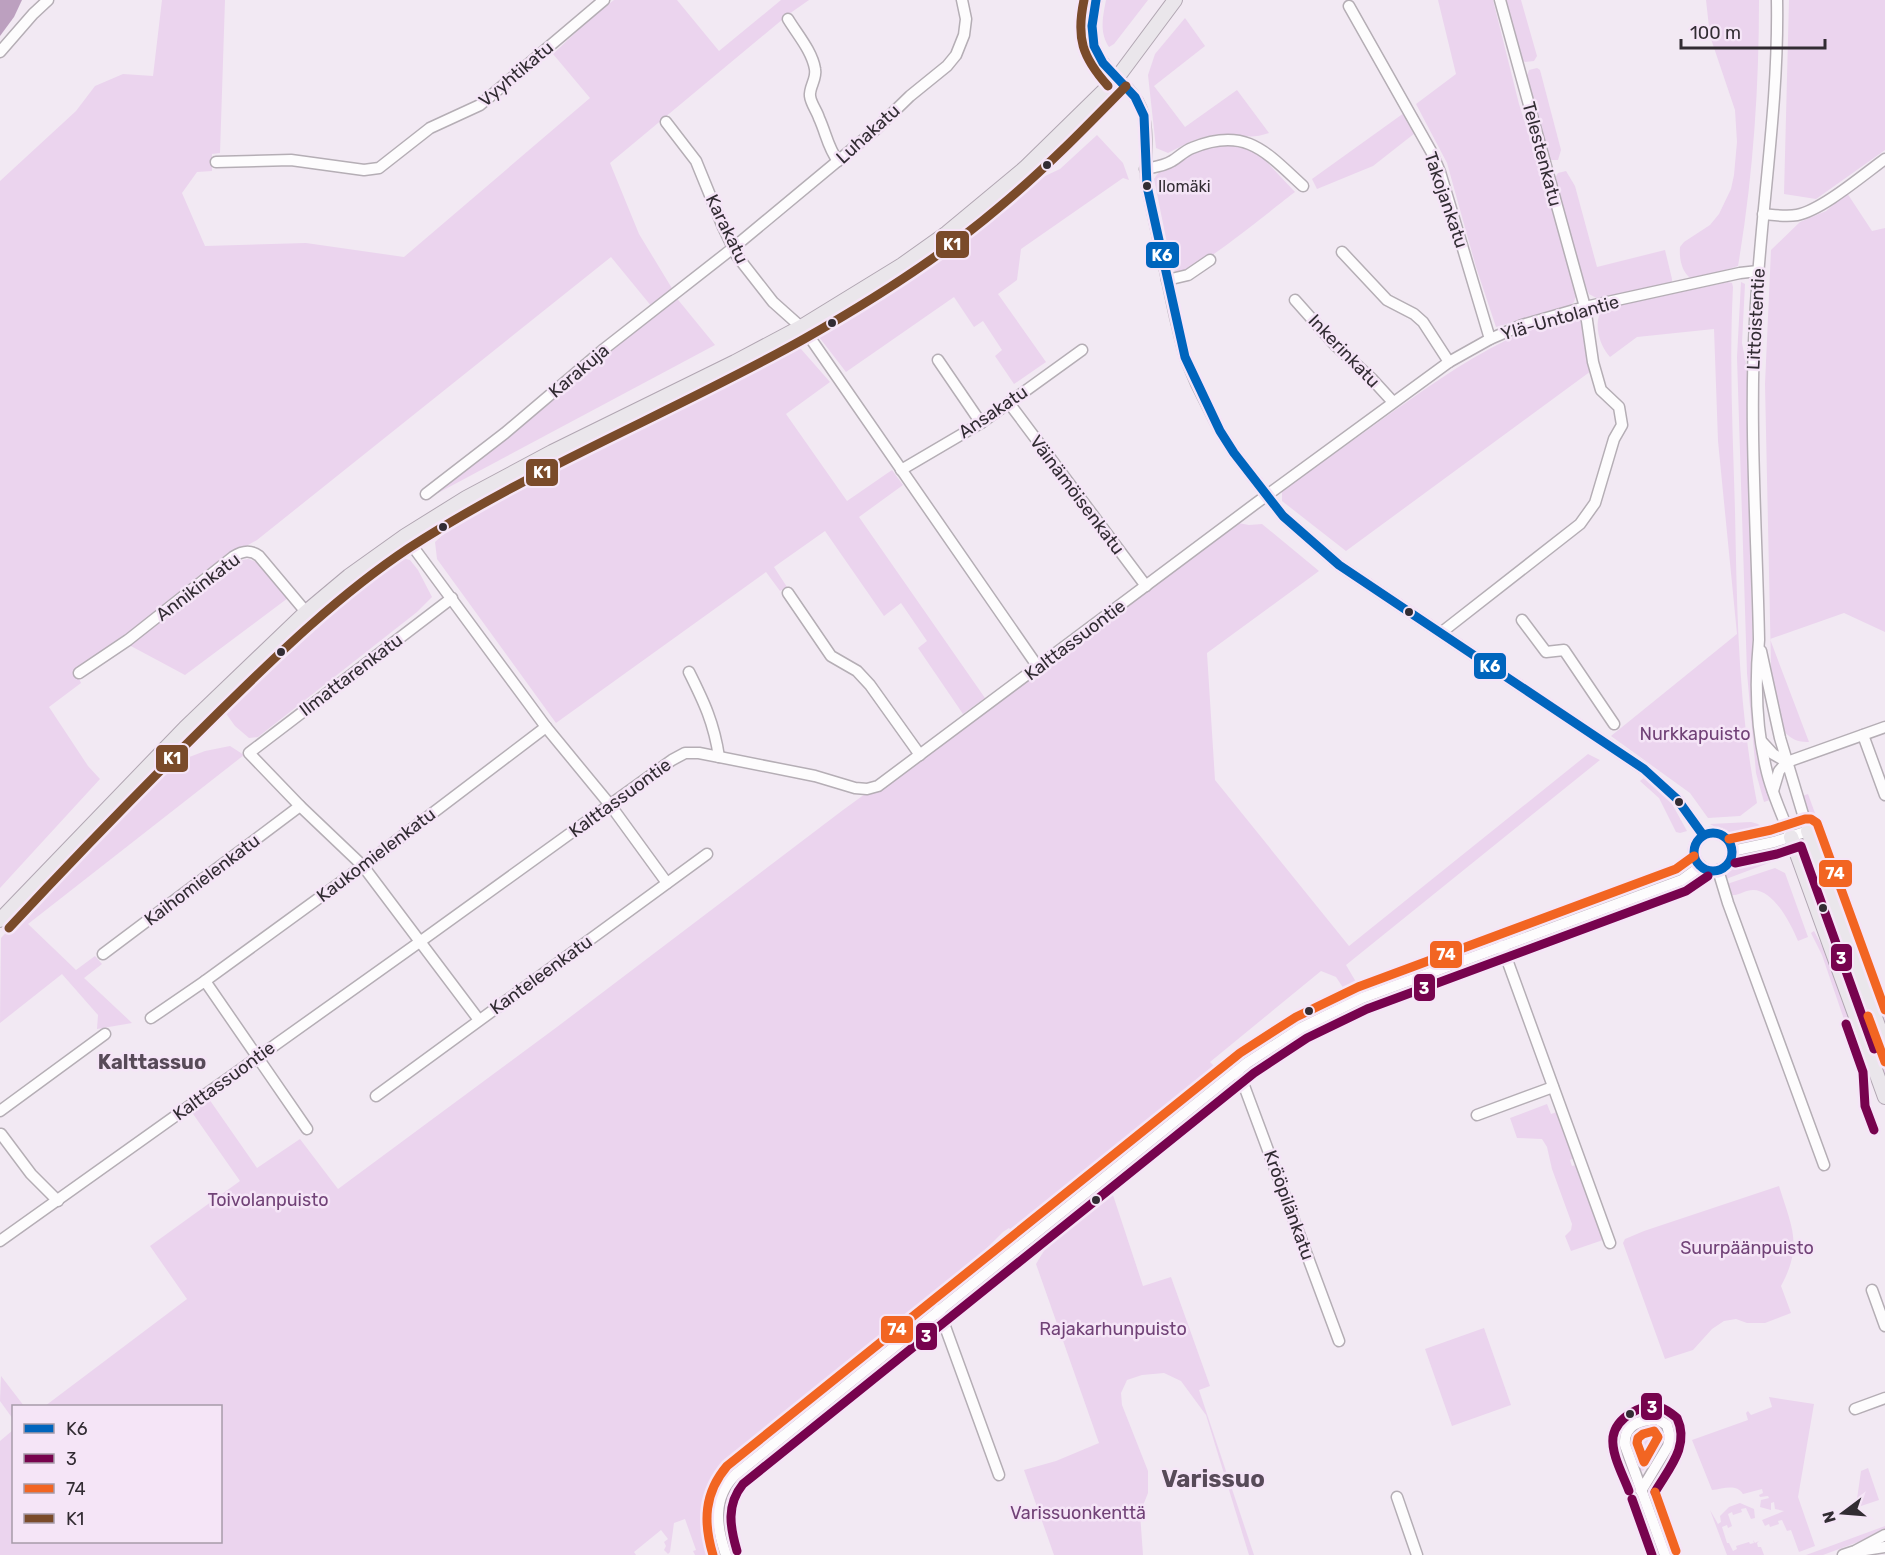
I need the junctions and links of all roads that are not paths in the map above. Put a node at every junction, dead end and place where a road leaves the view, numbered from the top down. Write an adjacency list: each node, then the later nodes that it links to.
1 (48, 0): 10 (street)
2 (604, 0): 15 (street, Vyyhtikatu)
3 (962, 0): 14 (street, Luhakatu)
4 (1096, 0): 11 (street)
5 (1175, 0): 11 (main road)
6 (1500, 0): 25 (street, Telestenkatu)
7 (1777, 0): 18 (street, Littoistentie)
8 (1349, 6): 27 (street, Takojankatu)
9 (788, 20): 14 (street)
10 (0, 52)
11 (1117, 78): 16 (street); 26 (main road)
12 (666, 122): 19 (street, Karakatu)
13 (1885, 159): 18 (street)
14 (838, 161): 19 (street, Luhakatu)
15 (216, 162)
16 (1145, 169): 17 (street); 23 (street)
17 (1303, 186)
18 (1763, 214): 22 (street, Littoistentie)
19 (733, 248): 26 (street, Karakatu); 35 (street, Karakuja)
20 (1342, 252): 30 (street)
21 (1210, 260): 23 (street)
22 (1758, 271): 25 (street, Ylä-Untolantie); 44 (street, Littoistentie)
23 (1167, 280): 36 (street)
24 (1295, 300): 31 (street, Inkerinkatu)
25 (1585, 308): 27 (street, Ylä-Untolantie); 43 (street, Telestenkatu)
26 (801, 327): 34 (street, Karakatu); 37 (main road)
27 (1490, 339): 30 (street, Ylä-Untolantie)
28 (1082, 350): 32 (street, Ansakatu)
29 (938, 360): 33 (street)
30 (1449, 362): 31 (street, Ylä-Untolantie)
31 (1393, 402): 36 (street, Ylä-Untolantie)
32 (1009, 403): 33 (street, Ansakatu); 38 (street, Väinämöisenkatu)
33 (981, 423): 34 (street, Ansakatu)
34 (901, 470): 45 (street, Karakatu)
35 (426, 494)
36 (1267, 496): 38 (street, Kalttassuontie); 43 (street)
37 (405, 536): 40 (street); 41 (main road)
38 (1146, 586): 45 (street, Kalttassuontie)
39 (788, 593): 53 (street)
40 (452, 598): 49 (street); 58 (street, Ilmattarenkatu)
41 (306, 612): 47 (street, Annikinkatu); 69 (main road)
42 (1522, 620): 48 (street)
43 (1442, 632): 61 (street)
44 (1759, 639): 52 (street, Littoistentie); 55 (street, Littoistentie)
45 (1038, 667): 53 (street, Kalttassuontie)
46 (689, 672): 54 (street)
47 (79, 674)
48 (1614, 724)
49 (546, 727): 59 (street); 65 (street, Kaukomielenkatu)
50 (1885, 727): 51 (street)
51 (1863, 735): 55 (street); 57 (street)
52 (1761, 741): 55 (street); 56 (street, Littoistentie)
53 (921, 755): 54 (street, Kalttassuontie)
54 (720, 757): 59 (street, Kalttassuontie)
55 (1787, 762): 56 (street); 60 (street, Littoistentie)
56 (1773, 791): 62 (street, Littoistentie)
57 (1885, 795)
58 (300, 806): 65 (street); 72 (street, Kaihomielenkatu)
59 (611, 806): 68 (street); 70 (street, Kalttassuontie)
60 (1808, 831): 62 (street); 77 (main road, Littoistentie)
61 (1703, 836): 63 (street); 66 (street)
62 (1791, 837): 63 (street); 82 (main road, Littoistentie)
63 (1732, 851): 67 (street)
64 (706, 854): 68 (street, Kanteleenkatu)
65 (363, 866): 70 (street); 73 (street, Kaukomielenkatu)
66 (1701, 866): 67 (street); 71 (street)
67 (1718, 870): 87 (street)
68 (667, 883): 75 (street, Kanteleenkatu)
69 (0, 920)
70 (421, 942): 75 (street); 78 (street, Kalttassuontie)
71 (1502, 946): 79 (street); 80 (street)
72 (103, 954)
73 (205, 981): 74 (street, Kaukomielenkatu); 78 (street)
74 (151, 1018)
75 (479, 1020): 81 (street, Kanteleenkatu)
76 (105, 1034): 83 (street)
77 (1885, 1045)
78 (256, 1057): 85 (street); 88 (street, Kalttassuontie)
79 (1237, 1071): 92 (street); 94 (street, Krööpilänkatu)
80 (1553, 1087): 84 (street); 90 (street)
81 (375, 1096)
82 (1885, 1097)
83 (0, 1111)
84 (1477, 1115)
85 (307, 1129)
86 (1, 1134): 88 (street)
87 (1824, 1165)
88 (58, 1201): 89 (street, Kalttassuontie)
89 (0, 1241)
90 (1610, 1243)
91 (1872, 1290): 93 (street)
92 (939, 1310): 97 (street); 103 (street)
93 (1885, 1326)
94 (1339, 1341)
95 (1885, 1398): 96 (street)
96 (1855, 1409)
97 (999, 1475)
98 (1641, 1491): 98 (street); 105 (street)
99 (1397, 1497): 104 (street)
100 (1885, 1535): 102 (street)
101 (1885, 1547): 102 (street)
102 (1855, 1551): 106 (street)
103 (726, 1555)
104 (1417, 1555)
105 (1665, 1555)
106 (1844, 1555)

